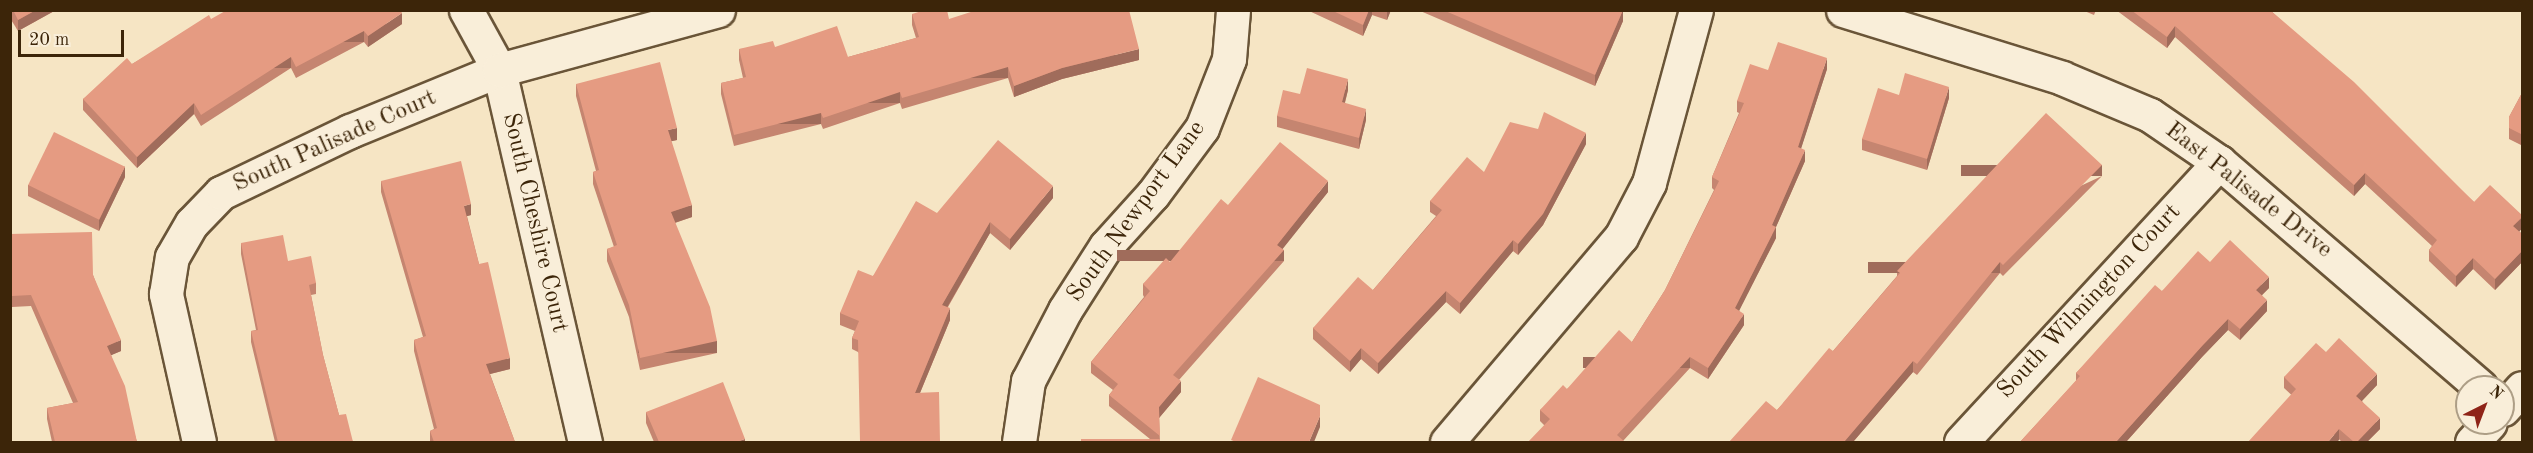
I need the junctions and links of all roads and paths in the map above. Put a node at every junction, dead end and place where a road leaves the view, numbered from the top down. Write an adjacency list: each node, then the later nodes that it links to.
1 (466, 10): 6 (street, South Cheshire Court)
2 (718, 10): 6 (street)
3 (1233, 10): 11 (street, South Newport Lane)
4 (1696, 10): 12 (street)
5 (1843, 10): 7 (street, East Palisade Drive)
6 (499, 70): 9 (street, South Palisade Court); 10 (street, South Cheshire Court)
7 (2219, 162): 8 (street, East Palisade Drive); 13 (street, South Wilmington Court)
8 (2468, 375)
9 (199, 442)
10 (585, 442)
11 (1019, 442)
12 (1447, 442)
13 (1961, 442)

